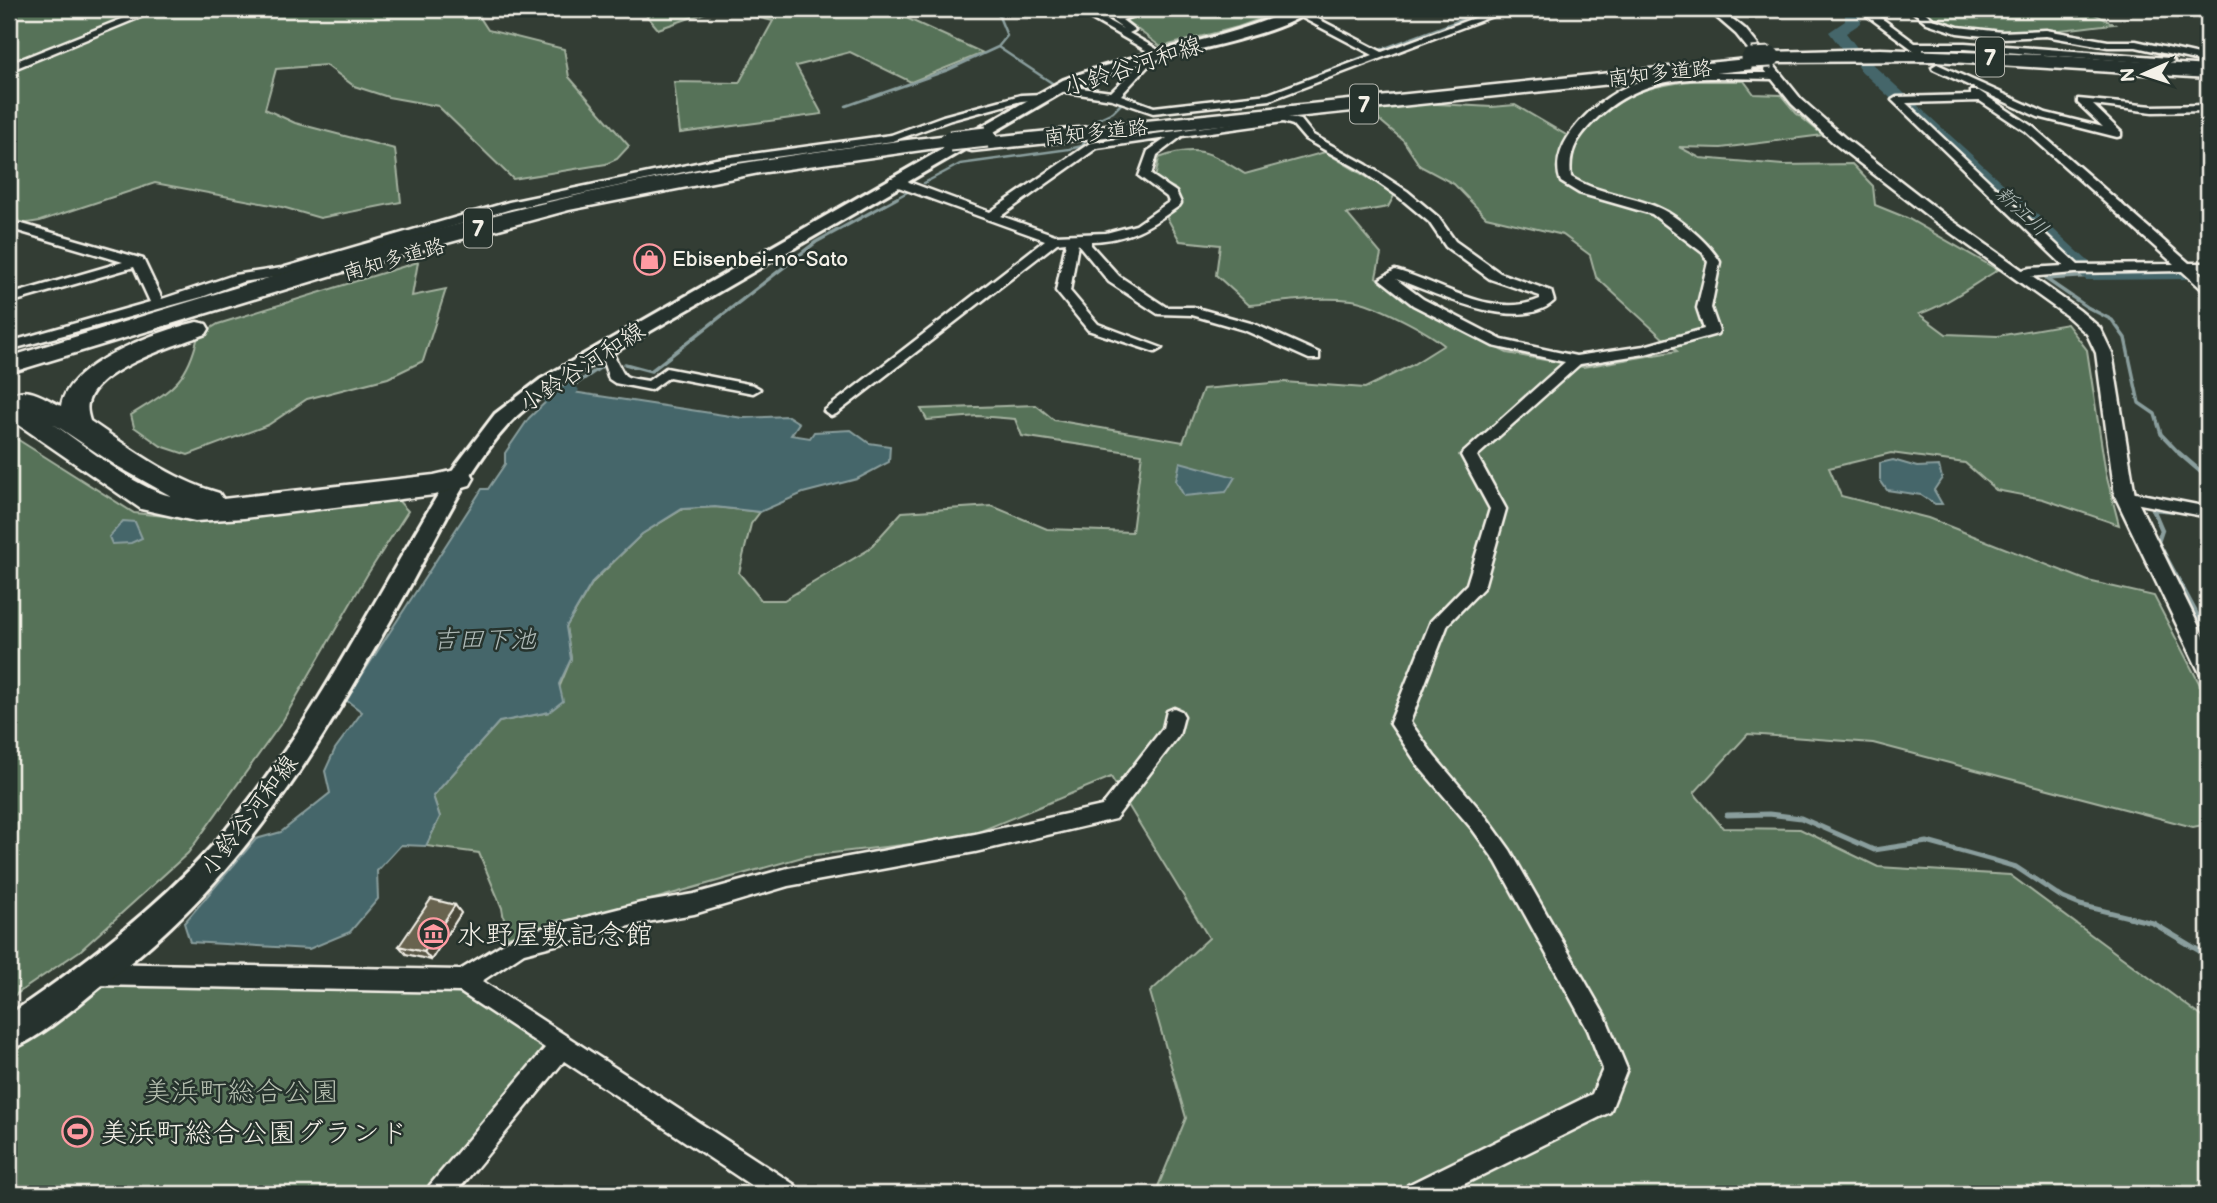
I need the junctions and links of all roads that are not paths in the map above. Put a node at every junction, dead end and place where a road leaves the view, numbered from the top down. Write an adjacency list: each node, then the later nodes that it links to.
1 (155, 9): 14 (street)
2 (1079, 9): 9 (street)
3 (1148, 9): 9 (street)
4 (1506, 9): 10 (street)
5 (1714, 9): 12 (street)
6 (1863, 9): 11 (street)
7 (1915, 9): 11 (street)
8 (1301, 10): 9 (main road, 小鈴谷河和線); 10 (street)
9 (1153, 55): 17 (main road, 小鈴谷河和線); 18 (street)
10 (1380, 55): 18 (street)
11 (2208, 62)
12 (1766, 64): 15 (highway, 南知多道路 / 7); 23 (highway, 南知多道路 / 7); 34 (street); 41 (street)
13 (1937, 67): 16 (street)
14 (9, 68)
15 (2208, 75)
16 (1963, 80): 20 (street); 21 (street)
17 (1059, 88): 18 (street); 19 (main road, 小鈴谷河和線)
18 (1114, 96)
19 (1043, 97): 24 (main road, 小鈴谷河和線); 37 (street)
20 (1980, 98): 32 (street); 33 (street)
21 (2208, 108)
22 (1182, 132): 25 (street); 28 (street); 41 (street)
23 (961, 143): 29 (highway, 南知多道路 / 7); 37 (highway, 南知多道路 / 7)
24 (894, 181): 25 (street); 39 (main road, 小鈴谷河和線)
25 (992, 216): 27 (street)
26 (9, 228): 30 (street)
27 (1054, 239): 28 (street); 45 (street)
28 (1079, 239): 38 (street); 40 (street)
29 (453, 241): 42 (highway, 南知多道路 / 7); 47 (highway)
30 (138, 262): 36 (street); 37 (street)
31 (2208, 267): 33 (street)
32 (2076, 269): 33 (street); 34 (street)
33 (2189, 270): 35 (street)
34 (2020, 275): 50 (street)
35 (2208, 287)
36 (9, 299)
37 (157, 312): 42 (highway, 南知多道路)
38 (1155, 348)
39 (598, 353): 43 (street); 49 (main road, 小鈴谷河和線)
40 (1314, 356)
41 (1576, 360): 60 (street)
42 (12, 367): 47 (highway)
43 (753, 389)
44 (9, 406): 48 (highway)
45 (831, 411)
46 (9, 422): 48 (highway)
47 (77, 425): 49 (highway)
48 (48, 435): 49 (highway)
49 (460, 478): 54 (main road, 小鈴谷河和線)
50 (2125, 496): 51 (street); 52 (street)
51 (2208, 512)
52 (2208, 667)
53 (1174, 716): 55 (street)
54 (94, 974): 55 (street); 56 (main road, 小鈴谷河和線)
55 (463, 981): 57 (street)
56 (9, 1034)
57 (560, 1048): 58 (street); 59 (street)
58 (439, 1194)
59 (786, 1194)
60 (1417, 1194)

